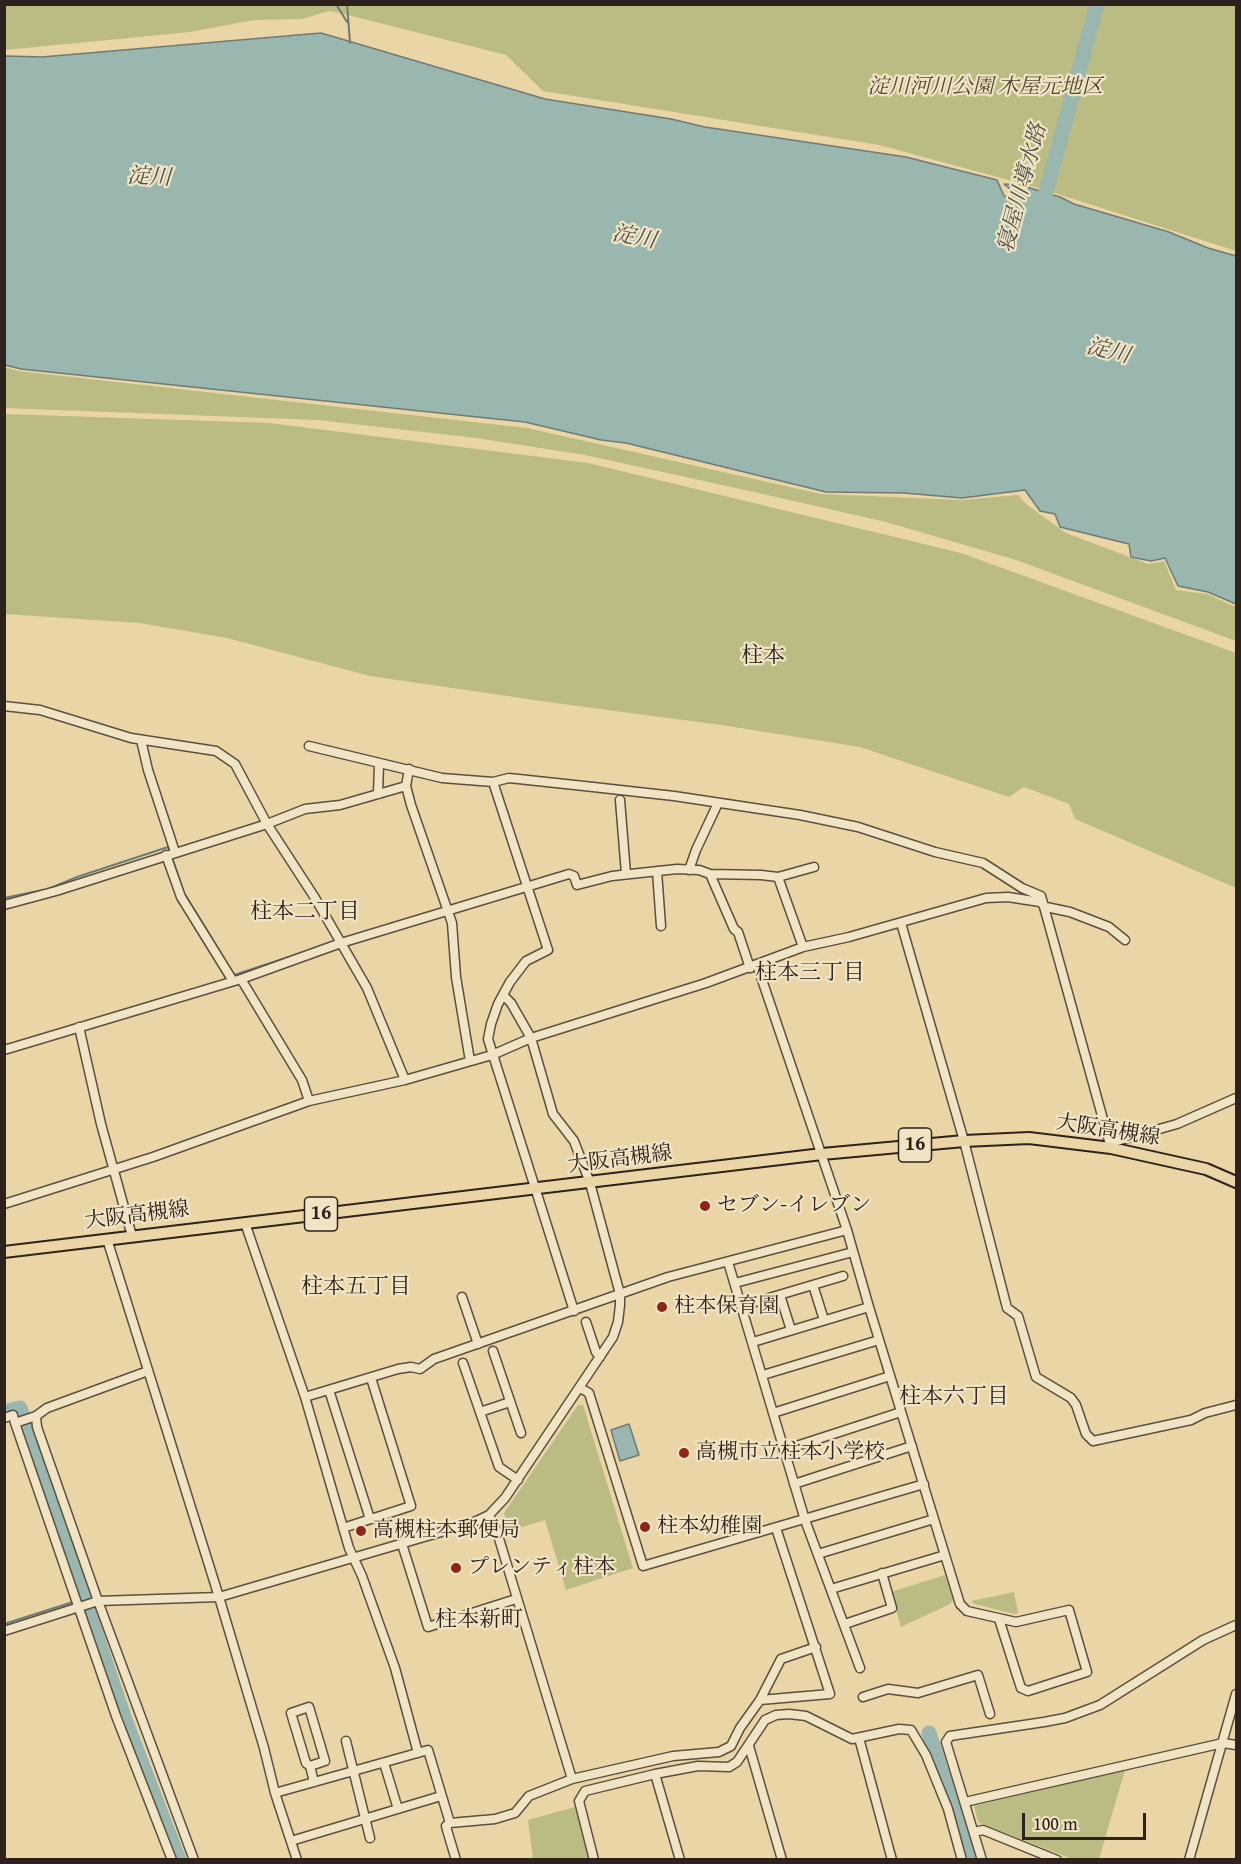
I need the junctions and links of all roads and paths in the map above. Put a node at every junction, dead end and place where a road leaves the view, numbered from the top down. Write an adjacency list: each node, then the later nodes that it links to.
1 (4, 706): 2 (street)
2 (141, 740): 11 (street); 12 (street)
3 (309, 746): 4 (street)
4 (379, 764): 5 (street); 8 (street)
5 (409, 769): 6 (street); 7 (street)
6 (493, 782): 10 (street); 19 (street)
7 (406, 786): 8 (street); 22 (street)
8 (378, 794): 11 (street)
9 (620, 800): 16 (street)
10 (718, 803): 14 (street); 21 (street)
11 (267, 824): 12 (street); 26 (street)
12 (170, 853): 20 (street); 29 (street)
13 (814, 867): 18 (street)
14 (689, 870): 15 (street); 17 (street)
15 (657, 871): 16 (street); 24 (street)
16 (626, 874): 19 (street)
17 (710, 874): 18 (street); 28 (street)
18 (778, 878): 27 (street)
19 (529, 886): 22 (street); 30 (street)
20 (4, 904)
21 (1046, 907): 23 (street); 25 (street); 40 (street)
22 (449, 910): 26 (street); 35 (street)
23 (901, 923): 27 (street); 39 (street)
24 (661, 926)
25 (1125, 940)
26 (341, 943): 29 (street); 36 (street)
27 (802, 947): 28 (street)
28 (754, 967): 32 (street); 41 (street)
29 (237, 980): 31 (street); 38 (street)
30 (504, 996): 32 (street); 34 (street)
31 (78, 1027): 33 (street); 42 (street)
32 (531, 1038): 34 (street); 44 (street)
33 (4, 1050)
34 (492, 1055): 35 (street); 45 (street)
35 (470, 1061): 36 (street)
36 (405, 1080): 38 (street)
37 (1236, 1098): 40 (street)
38 (309, 1101): 42 (street)
39 (964, 1141): 40 (main road, 大阪高槻線 / 16); 41 (main road, 大阪高槻線 / 16); 80 (street)
40 (1110, 1145): 43 (main road, 大阪高槻線 / 16)
41 (822, 1154): 44 (main road, 大阪高槻線 / 16); 48 (street)
42 (113, 1169): 46 (street); 49 (street)
43 (1236, 1182)
44 (590, 1183): 45 (main road, 大阪高槻線 / 16); 57 (street)
45 (535, 1190): 47 (main road, 大阪高槻線 / 16); 62 (street)
46 (4, 1204)
47 (245, 1223): 49 (main road, 大阪高槻線 / 16); 78 (street)
48 (847, 1230): 52 (street); 53 (street)
49 (132, 1236): 50 (main road, 大阪高槻線 / 16)
50 (107, 1239): 51 (main road, 大阪高槻線 / 16); 72 (street)
51 (4, 1252)
52 (853, 1252): 55 (street); 61 (street)
53 (728, 1262): 55 (street); 57 (street)
54 (843, 1276): 56 (street)
55 (735, 1283): 60 (street)
56 (813, 1285): 58 (street); 63 (street)
57 (620, 1294): 62 (street); 70 (street)
58 (780, 1295): 60 (street); 65 (street)
59 (462, 1296): 68 (street)
60 (742, 1306): 67 (street)
61 (869, 1307): 63 (street); 66 (street)
62 (574, 1311): 68 (street)
63 (824, 1320): 65 (street)
64 (586, 1322): 70 (street)
65 (791, 1330): 67 (street)
66 (879, 1340): 73 (street); 74 (street)
67 (753, 1342): 73 (street)
68 (478, 1344): 75 (street)
69 (493, 1351): 79 (street)
70 (600, 1357): 76 (street)
71 (463, 1363): 81 (street)
72 (148, 1371): 84 (street); 105 (street)
73 (763, 1375): 83 (street)
74 (890, 1376): 82 (street); 83 (street)
75 (371, 1378): 77 (street); 94 (street)
76 (580, 1388): 90 (street); 98 (street)
77 (329, 1390): 78 (street); 94 (street)
78 (305, 1397): 97 (street)
79 (510, 1402): 81 (street); 87 (street)
80 (1236, 1405)
81 (480, 1412): 90 (street)
82 (901, 1412): 88 (street); 89 (street)
83 (773, 1413): 89 (street)
84 (36, 1416): 86 (street); 107 (street)
85 (4, 1418): 86 (street)
86 (15, 1423): 108 (street)
87 (521, 1433)
88 (912, 1446): 91 (street); 92 (street)
89 (784, 1450): 91 (street)
90 (518, 1480): 93 (street)
91 (794, 1484): 95 (street)
92 (924, 1484): 95 (street); 96 (street)
93 (489, 1515): 99 (street); 106 (street)
94 (369, 1519): 97 (street)
95 (805, 1520): 98 (street); 100 (street)
96 (934, 1520): 100 (street); 101 (street)
97 (343, 1528): 102 (street)
98 (776, 1528): 113 (street)
99 (402, 1544): 102 (street); 106 (street)
100 (818, 1554): 104 (street)
101 (945, 1556): 103 (street); 109 (street)
102 (354, 1558): 105 (street); 124 (street)
103 (882, 1573): 104 (street); 110 (street)
104 (831, 1589): 110 (street)
105 (219, 1597): 107 (street); 131 (street)
106 (516, 1599): 129 (street)
107 (98, 1601): 108 (street); 141 (street)
108 (78, 1606): 112 (street); 140 (street)
109 (999, 1619): 109 (street)
110 (845, 1624): 114 (street)
111 (1236, 1625): 133 (street)
112 (4, 1631)
113 (816, 1647): 117 (street); 117 (street)
114 (860, 1668)
115 (1236, 1694): 121 (street)
116 (863, 1696): 118 (street)
117 (760, 1700): 129 (street)
118 (990, 1714)
119 (858, 1738): 123 (street); 147 (street); 148 (street)
120 (346, 1741): 127 (street)
121 (1223, 1743): 122 (street); 133 (street); 151 (street)
122 (1236, 1745)
123 (749, 1746): 128 (street); 146 (street)
124 (418, 1753): 125 (street); 132 (street)
125 (384, 1762): 127 (street); 134 (street)
126 (310, 1766): 126 (street); 130 (street)
127 (352, 1772): 130 (street); 135 (street)
128 (655, 1774): 144 (street); 145 (street)
129 (572, 1779): 136 (street)
130 (314, 1782): 131 (street)
131 (275, 1793): 139 (street)
132 (441, 1796): 134 (street); 136 (street)
133 (965, 1802): 137 (street)
134 (398, 1809): 135 (street)
135 (364, 1818): 138 (street); 139 (street)
136 (450, 1823): 143 (street)
137 (974, 1832): 149 (street); 150 (street)
138 (370, 1838)
139 (291, 1841): 142 (street)
140 (172, 1860)
141 (194, 1860)
142 (297, 1860)
143 (456, 1860)
144 (594, 1860)
145 (680, 1860)
146 (782, 1860)
147 (892, 1860)
148 (962, 1860)
149 (982, 1860)
150 (1057, 1860)
151 (1189, 1860)

